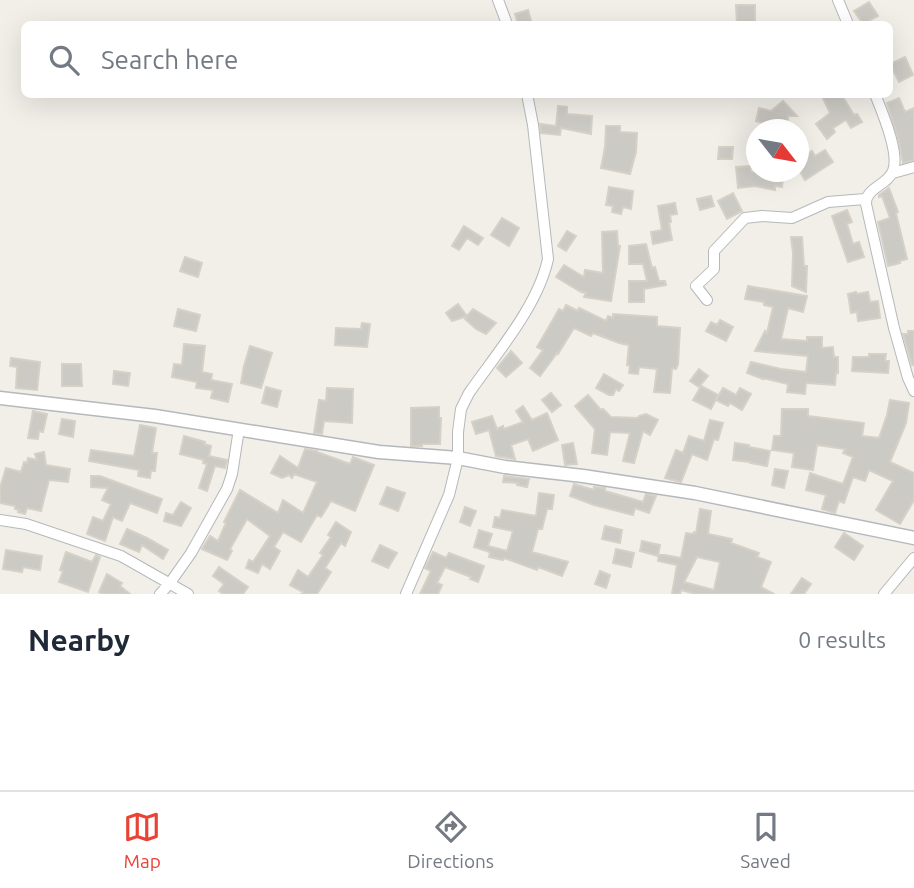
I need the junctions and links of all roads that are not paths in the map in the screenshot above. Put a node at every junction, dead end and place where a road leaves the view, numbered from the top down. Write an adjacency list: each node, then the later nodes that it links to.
1 (498, 0): 3 (street)
2 (838, 0): 4 (street)
3 (507, 21)
4 (847, 21)
5 (528, 98): 14 (street)
6 (876, 98): 8 (street)
7 (914, 167): 8 (street)
8 (893, 173): 9 (street)
9 (865, 199): 10 (street); 11 (street)
10 (707, 300)
11 (914, 391)
12 (0, 398): 13 (street)
13 (239, 429): 14 (street); 18 (street)
14 (458, 458): 16 (street); 21 (street)
15 (0, 520): 18 (street)
16 (914, 537)
17 (914, 558): 22 (street)
18 (170, 583): 19 (street); 20 (street)
19 (160, 594)
20 (188, 594)
21 (406, 594)
22 (884, 594)

